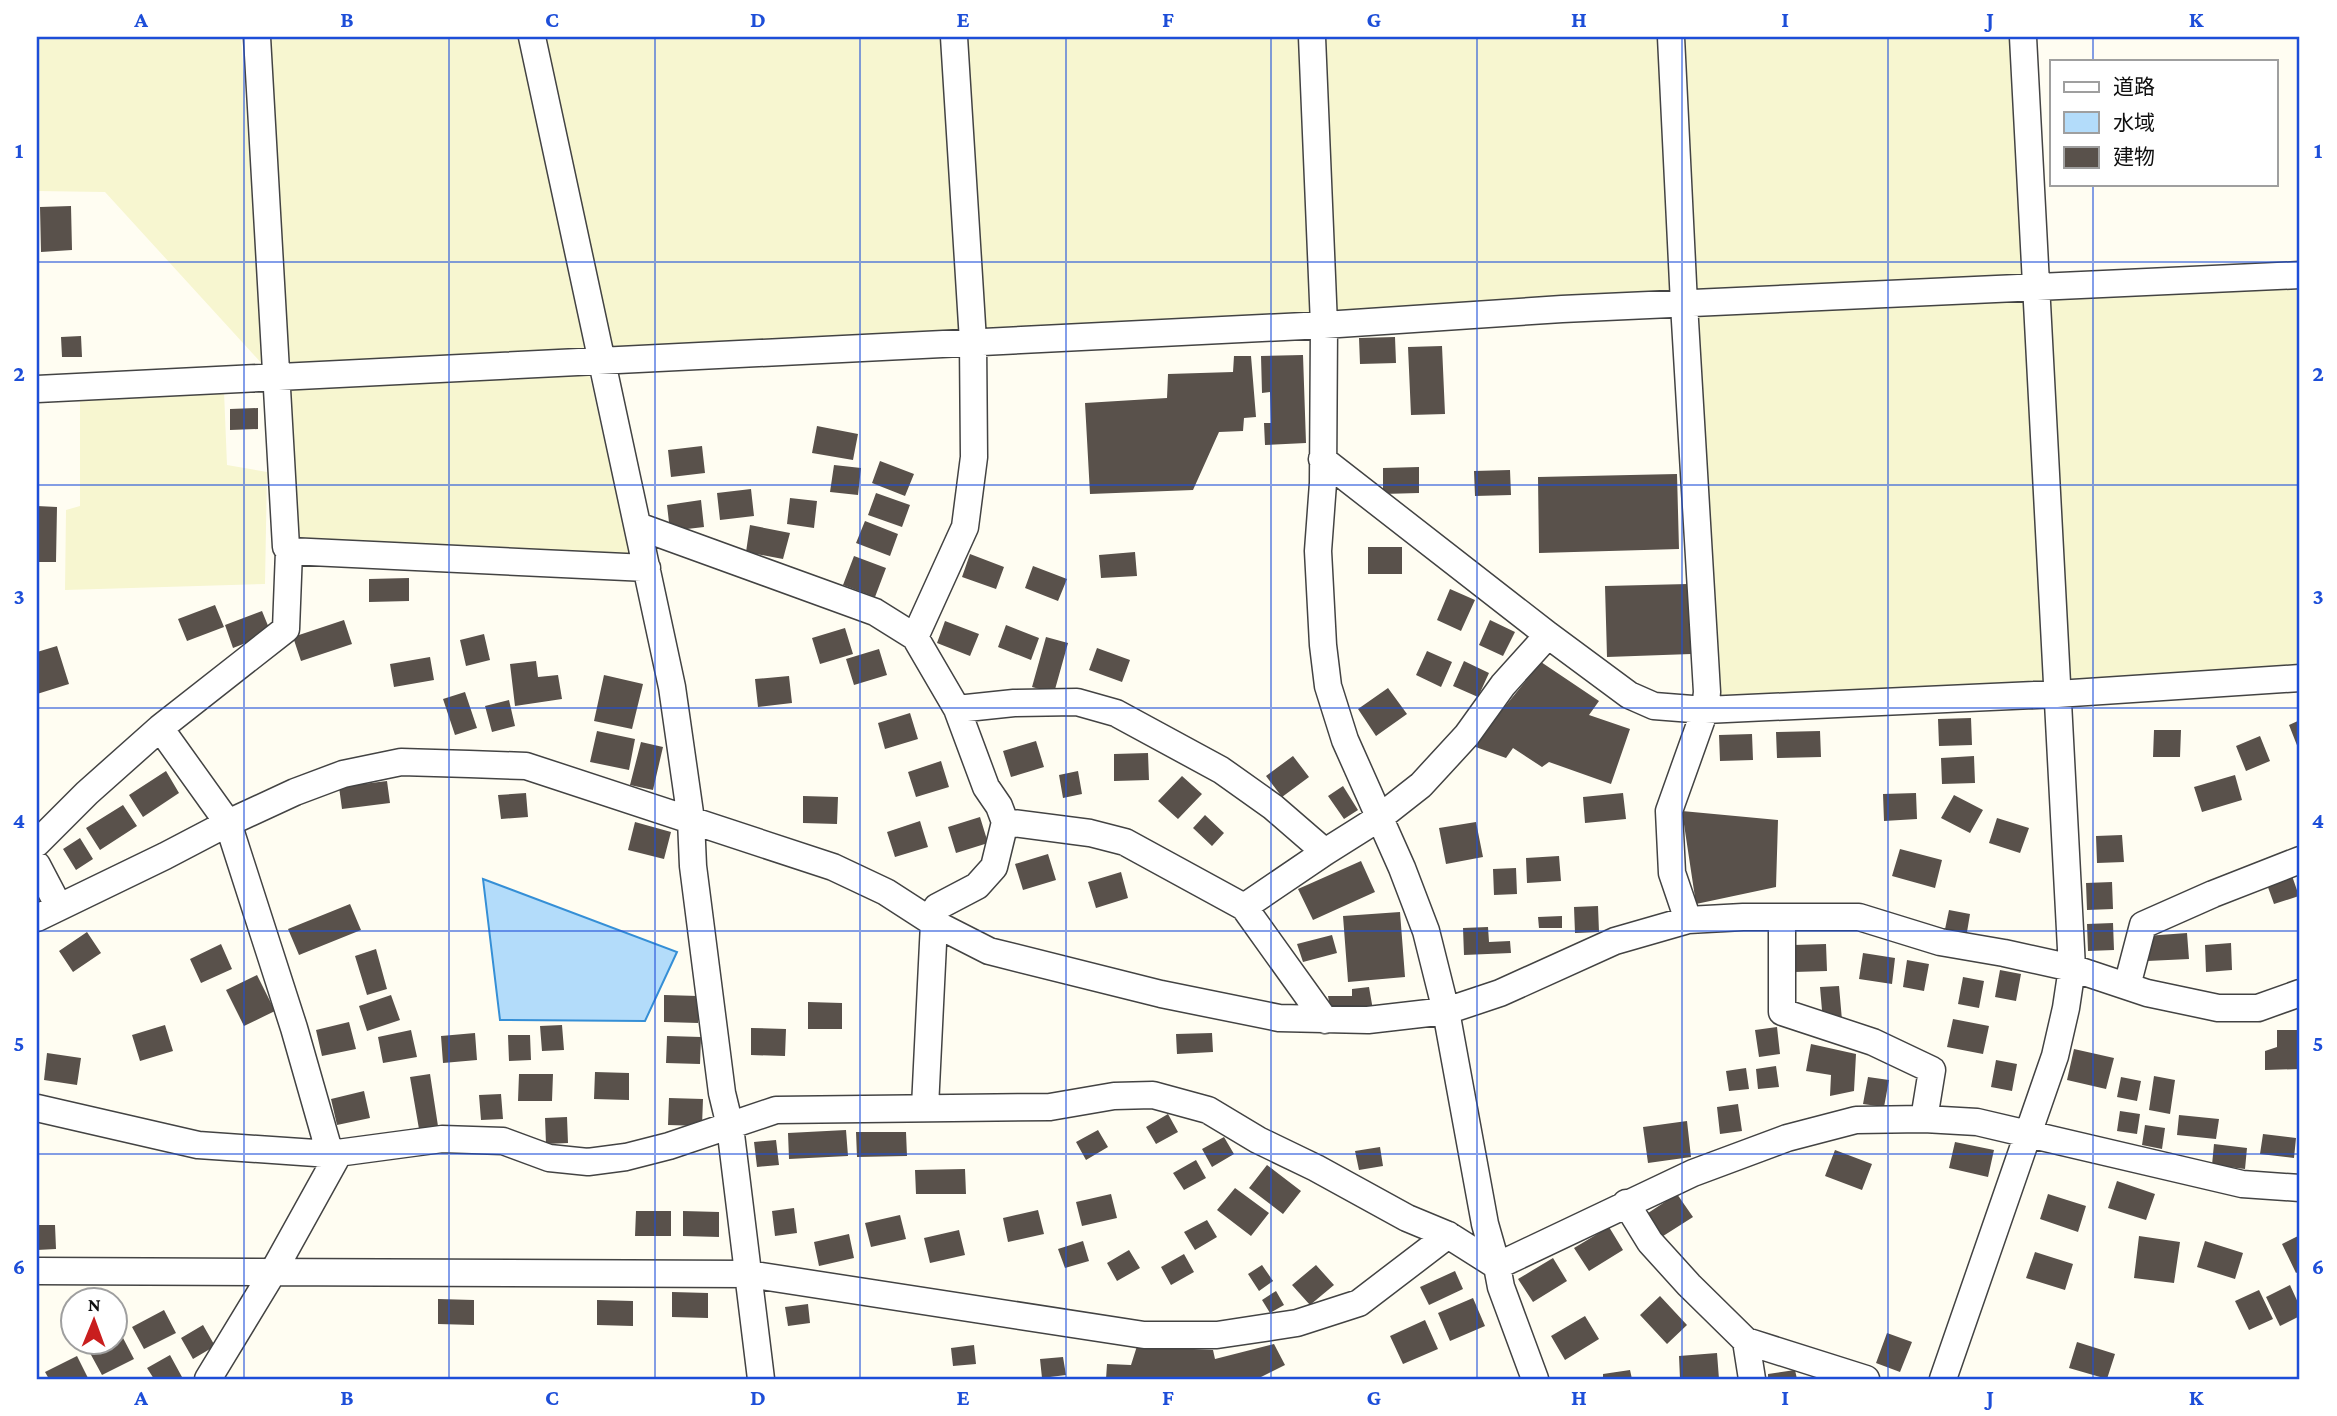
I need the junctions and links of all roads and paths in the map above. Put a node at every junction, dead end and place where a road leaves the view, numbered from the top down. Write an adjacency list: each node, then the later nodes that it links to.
1 (257, 37): 13 (street)
2 (532, 37): 12 (street)
3 (954, 37): 11 (street)
4 (1312, 37): 10 (street)
5 (1671, 37): 9 (street)
6 (2023, 37): 8 (street)
7 (2300, 275): 8 (street)
8 (2038, 288): 9 (street); 22 (street)
9 (1684, 304): 10 (street); 24 (street)
10 (1324, 325): 11 (street); 15 (street)
11 (973, 341): 12 (street); 20 (street)
12 (601, 360): 13 (street); 16 (street)
13 (275, 376): 14 (street); 17 (street)
14 (37, 389)
15 (1322, 459): 19 (street); 26 (street)
16 (638, 526): 18 (street); 20 (street)
17 (289, 551): 18 (street); 25 (street)
18 (647, 568): 27 (street)
19 (1548, 635): 24 (street); 26 (street)
20 (915, 637): 23 (street)
21 (2300, 678): 22 (street)
22 (2057, 694): 24 (street); 39 (street)
23 (957, 709): 28 (street); 31 (street)
24 (1705, 710): 37 (street)
25 (160, 729): 29 (street); 30 (street)
26 (1379, 818): 31 (street); 42 (street)
27 (691, 820): 29 (street); 38 (street); 47 (street)
28 (1005, 822): 34 (street); 38 (street)
29 (228, 823): 35 (street); 49 (street)
30 (37, 843)
31 (1325, 852): 34 (street)
32 (2300, 860): 40 (street)
33 (37, 865): 35 (street)
34 (1244, 907): 43 (street)
35 (48, 912)
36 (1782, 918): 37 (street); 39 (street); 46 (street)
37 (1688, 920): 42 (street)
38 (934, 923): 43 (street); 44 (street)
39 (2072, 968): 40 (street); 48 (street)
40 (2127, 986): 41 (street)
41 (2300, 993)
42 (1446, 1011): 43 (street); 53 (street)
43 (1325, 1020)
44 (925, 1107): 47 (street); 52 (street)
45 (37, 1108): 49 (street)
46 (1924, 1119): 48 (street); 51 (street)
47 (730, 1126): 49 (street); 56 (street)
48 (2028, 1133): 50 (street); 63 (street)
49 (334, 1153): 55 (street)
50 (2300, 1188)
51 (1626, 1203): 53 (street); 57 (street)
52 (1448, 1236): 53 (street); 56 (street)
53 (1497, 1266): 60 (street)
54 (37, 1271): 55 (street)
55 (274, 1272): 56 (street); 58 (street)
56 (748, 1274): 59 (street)
57 (1746, 1341): 61 (street); 62 (street)
58 (208, 1379)
59 (761, 1379)
60 (1535, 1379)
61 (1752, 1379)
62 (1866, 1379)
63 (1943, 1379)

